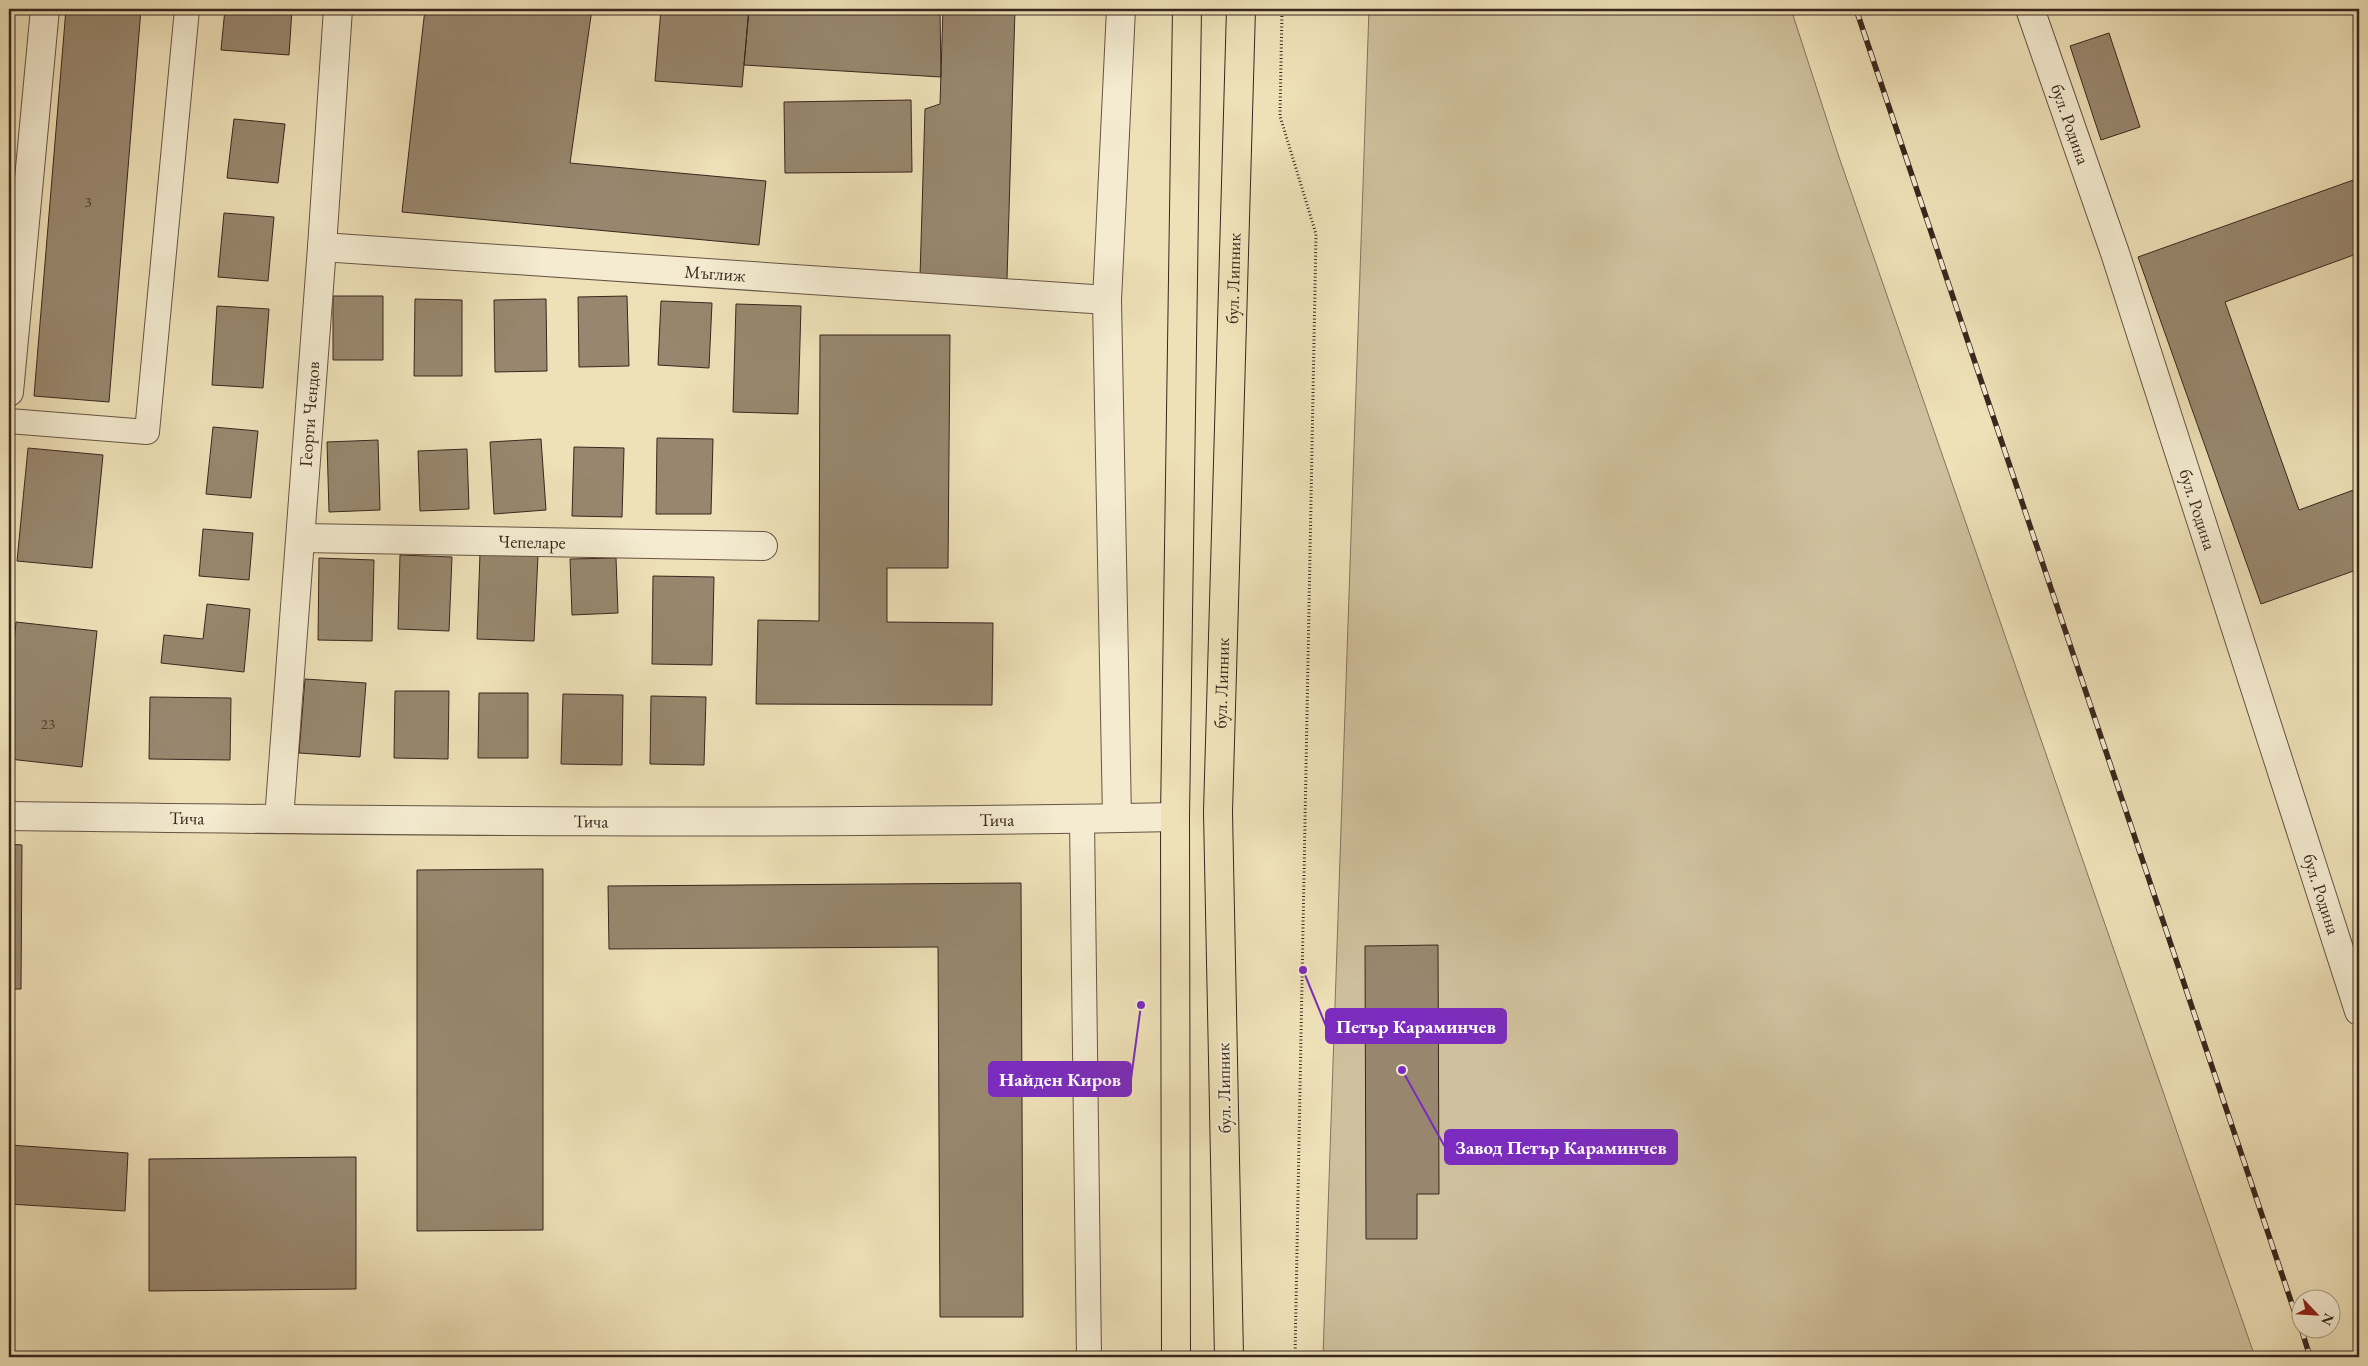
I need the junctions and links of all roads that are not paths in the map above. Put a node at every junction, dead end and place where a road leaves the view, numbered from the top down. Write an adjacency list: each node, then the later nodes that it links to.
1 (44, 9): 10 (street)
2 (187, 9): 11 (lane)
3 (338, 9): 8 (street, Георги Чендов)
4 (1121, 9): 9 (street)
5 (1187, 9): 15 (main road)
6 (1241, 9): 22 (main road, бул. Липник)
7 (2030, 9): 19 (street, бул. Родина)
8 (322, 247): 9 (street, Мъглиж); 12 (street, Георги Чендов)
9 (1107, 300): 16 (street)
10 (9, 392)
11 (9, 421)
12 (301, 538): 13 (street, Чепеларе); 17 (street, Георги Чендов)
13 (763, 546)
14 (9, 816): 17 (street, Тича)
15 (1175, 817): 16 (street, Тича); 21 (main road)
16 (1117, 818): 18 (street, Тича)
17 (279, 819): 18 (street, Тича)
18 (1082, 820): 20 (lane)
19 (2359, 1011)
20 (1089, 1357)
21 (1176, 1357)
22 (1229, 1357)

